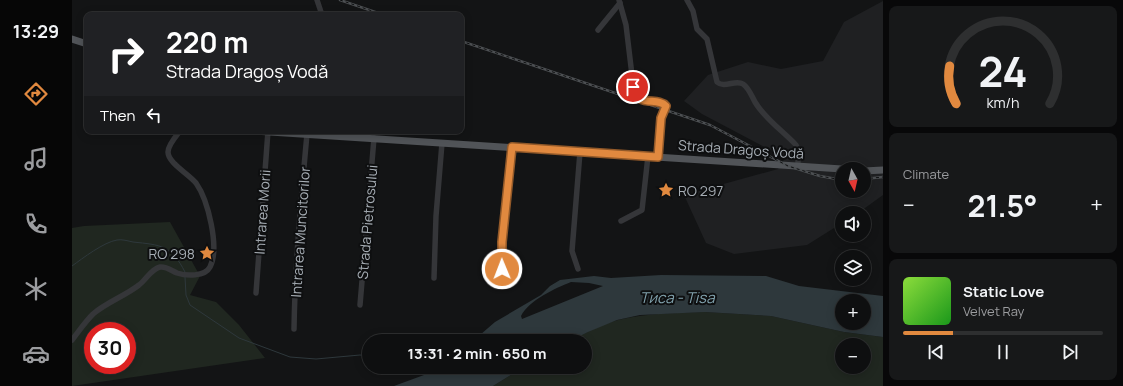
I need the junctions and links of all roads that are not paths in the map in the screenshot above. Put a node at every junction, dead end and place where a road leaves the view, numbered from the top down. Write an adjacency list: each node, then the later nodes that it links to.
1 (316, 0): 4 (street)
2 (687, 0): 18 (street)
3 (619, 2): 5 (street); 17 (street)
4 (321, 12)
5 (598, 30)
6 (72, 39): 7 (main road)
7 (84, 43)
8 (178, 134): 29 (street)
9 (268, 134): 26 (street, Intrarea Morii)
10 (307, 134): 28 (street, Intrarea Muncitorilor)
11 (335, 134): 12 (main road, Strada Dragoș Vodă)
12 (374, 138): 13 (main road, Strada Dragoș Vodă); 27 (street, Strada Pietrosului)
13 (442, 142): 14 (main road, Strada Dragoș Vodă); 24 (street)
14 (512, 147): 15 (main road, Strada Dragoș Vodă); 25 (street)
15 (580, 152): 16 (main road, Strada Dragoș Vodă); 23 (street)
16 (648, 156): 17 (main road, Strada Dragoș Vodă); 22 (street)
17 (658, 157): 18 (main road, Strada Dragoș Vodă)
18 (798, 166): 19 (main road, Strada Dragoș Vodă)
19 (835, 169)
20 (883, 170): 21 (main road)
21 (871, 171)
22 (621, 221)
23 (578, 269)
24 (434, 278)
25 (503, 278)
26 (256, 293)
27 (360, 305)
28 (294, 329)
29 (72, 340)

